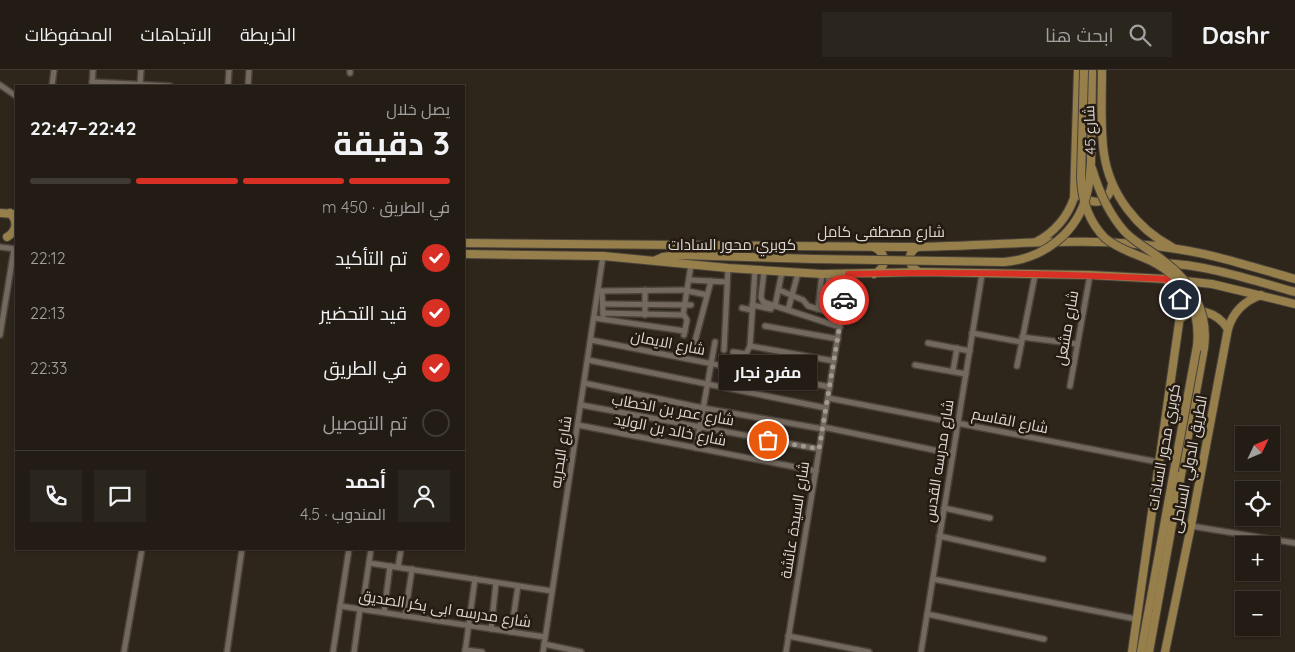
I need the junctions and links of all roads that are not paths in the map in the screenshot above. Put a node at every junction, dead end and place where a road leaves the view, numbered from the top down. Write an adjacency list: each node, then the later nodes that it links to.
1 (93, 70): 10 (street)
2 (141, 70): 13 (street)
3 (229, 70): 14 (street)
4 (249, 70): 15 (street)
5 (1078, 70): 19 (main road, شارع 45)
6 (1084, 70): 34 (main road, كوبري محور السادات, bridge)
7 (1092, 70): 17 (main road, كوبري محور السادات)
8 (1102, 70): 18 (main road, شارع 45)
9 (52, 71): 12 (street)
10 (92, 84): 13 (street)
11 (0, 85): 16 (street)
12 (52, 85)
13 (140, 85)
14 (228, 85)
15 (248, 85)
16 (15, 95)
17 (1090, 162): 33 (main road, كوبري محور السادات, bridge); 118 (main road, كوبري محور السادات, bridge)
18 (1112, 184): 19 (main road); 30 (main road, شارع 45)
19 (1075, 192): 25 (main road, شارع 45)
20 (0, 213): 21 (main road)
21 (13, 214)
22 (15, 228): 23 (main road)
23 (4, 236)
24 (465, 243): 26 (main road, شارع مصطفى كامل)
25 (1036, 243): 27 (main road, شارع مصطفى كامل); 30 (main road, شارع مصطفى كامل)
26 (872, 246): 27 (main road, شارع مصطفى كامل); 43 (main road)
27 (917, 247): 39 (main road)
28 (0, 248): 29 (street)
29 (15, 249): 81 (street)
30 (1176, 249): 48 (main road, شارع مصطفى كامل)
31 (465, 254): 32 (main road)
32 (603, 256): 33 (main road); 55 (street, شارع البحريه)
33 (654, 261): 35 (main road)
34 (1153, 262): 56 (main road, كوبري محور السادات, bridge); 118 (main road, كوبري محور السادات, bridge)
35 (691, 265): 36 (main road); 49 (street)
36 (728, 268): 37 (main road); 51 (street)
37 (759, 270): 38 (main road); 65 (street); 67 (street)
38 (782, 272): 40 (main road); 54 (street)
39 (924, 272): 43 (main road); 44 (main road)
40 (798, 273): 41 (main road); 59 (street)
41 (825, 274): 42 (main road); 60 (street); 68 (street)
42 (848, 274): 43 (main road); 78 (street, شارع السيدة عائشة)
43 (874, 274)
44 (982, 274): 45 (main road); 80 (street, شارع مدرسه القدس)
45 (1034, 275): 46 (main road); 84 (street)
46 (1090, 275): 47 (main road); 87 (street, شارع مشعل)
47 (1166, 279): 58 (main road); 76 (main road, الطريق الدولي الساحلى)
48 (1295, 279)
49 (690, 280): 50 (street); 53 (street)
50 (711, 281): 51 (street); 57 (street)
51 (727, 282): 91 (street)
52 (645, 290): 53 (street); 55 (street); 63 (street)
53 (688, 290): 57 (street); 64 (street)
54 (779, 290): 59 (street); 65 (street)
55 (600, 291): 61 (street); 75 (street, شارع البحريه)
56 (1295, 292)
57 (707, 295): 88 (street)
58 (1261, 295): 62 (main road); 79 (main road, الطريق الدولي الساحلى)
59 (793, 296): 68 (street); 69 (street)
60 (827, 301)
61 (603, 304): 63 (street); 73 (street)
62 (1295, 304)
63 (645, 305): 64 (street); 71 (street)
64 (688, 305): 72 (street)
65 (773, 307): 67 (street); 69 (street)
66 (742, 308): 67 (street)
67 (752, 308): 89 (street)
68 (815, 308): 70 (street); 74 (street)
69 (788, 310): 74 (street)
70 (825, 311)
71 (645, 314): 72 (street); 73 (street)
72 (684, 315): 73 (street)
73 (603, 316): 75 (street)
74 (809, 317): 78 (street)
75 (594, 318): 83 (street, شارع البحريه)
76 (1180, 319): 79 (main road); 116 (main road, الطريق الدولي الساحلى)
77 (765, 326): 82 (street)
78 (840, 327): 82 (street, شارع السيدة عائشة)
79 (1228, 329): 121 (main road, الطريق الدولي الساحلى)
80 (972, 334): 84 (street); 92 (street, شارع مدرسه القدس)
81 (0, 335)
82 (838, 339): 95 (street, شارع السيدة عائشة)
83 (591, 340): 94 (street, شارع البحريه); 96 (street, شارع الايمان)
84 (1022, 340): 87 (street); 98 (street)
85 (715, 342): 96 (street)
86 (928, 342): 90 (street)
87 (1077, 344): 103 (street, شارع مشعل)
88 (694, 346)
89 (751, 346): 93 (street); 95 (street)
90 (957, 348): 92 (street); 99 (street)
91 (724, 350)
92 (970, 351): 100 (street, شارع مدرسه القدس)
93 (733, 352)
94 (588, 360): 101 (street, شارع البحريه); 102 (street)
95 (834, 361): 104 (street, شارع السيدة عائشة)
96 (711, 364): 102 (street); 104 (street, شارع الايمان)
97 (915, 365): 99 (street)
98 (1017, 366)
99 (953, 371): 100 (street)
100 (966, 374): 109 (street, شارع مدرسه القدس)
101 (584, 383): 106 (street, شارع البحريه); 107 (street)
102 (707, 385): 107 (street); 108 (street)
103 (1070, 386)
104 (830, 387): 105 (street, شارع السيدة عائشة)
105 (828, 398): 108 (street, شارع السيدة عائشة); 109 (street, شارع القاسم)
106 (581, 405): 110 (street, شارع البحريه); 111 (street, شارع عمر بن الخطاب)
107 (703, 408): 111 (street); 112 (street)
108 (826, 408): 112 (street, شارع السيدة عائشة)
109 (958, 423): 115 (street, شارع مدرسه القدس); 116 (street, شارع القاسم)
110 (578, 425): 113 (street, شارع خالد بن الوليد); 138 (street, شارع البحريه)
111 (699, 428): 113 (street); 114 (street, شارع عمر بن الخطاب)
112 (823, 428): 114 (street, شارع السيدة عائشة); 115 (street)
113 (696, 448): 117 (street, شارع خالد بن الوليد)
114 (819, 449): 117 (street, شارع السيدة عائشة)
115 (953, 454): 119 (street, شارع مدرسه القدس)
116 (1158, 462): 144 (main road, الطريق الدولي الساحلى)
117 (816, 470): 148 (street, شارع السيدة عائشة)
118 (1178, 471): 164 (main road, كوبري محور السادات); 165 (main road, كوبري محور السادات)
119 (944, 508): 120 (street); 122 (street, شارع مدرسه القدس)
120 (990, 518)
121 (1191, 526): 123 (street); 166 (main road, الطريق الدولي الساحلى)
122 (939, 536): 129 (street); 135 (street, شارع مدرسه القدس)
123 (1295, 543)
124 (142, 550): 153 (street)
125 (242, 550): 154 (street)
126 (349, 550): 139 (street)
127 (371, 550): 130 (street)
128 (401, 550): 132 (street)
129 (1043, 559)
130 (369, 563): 131 (street); 140 (street)
131 (390, 566): 132 (street); 141 (street)
132 (398, 567): 133 (street)
133 (412, 569): 134 (street); 143 (street)
134 (476, 579): 136 (street); 145 (street)
135 (933, 579): 142 (street, شارع مدرسه القدس); 144 (street)
136 (496, 582): 137 (street); 146 (street)
137 (518, 586): 138 (street); 147 (street)
138 (552, 591): 149 (street, شارع البحريه)
139 (340, 606): 140 (street, شارع مدرسه ابى بكر الصديق); 155 (street)
140 (361, 609): 141 (street, شارع مدرسه ابى بكر الصديق); 156 (street)
141 (384, 612): 143 (street, شارع مدرسه ابى بكر الصديق)
142 (927, 614): 150 (street); 162 (street, شارع مدرسه القدس)
143 (405, 616): 145 (street, شارع مدرسه ابى بكر الصديق)
144 (1136, 619): 163 (main road, الطريق الدولي الساحلى)
145 (469, 625): 146 (street, شارع مدرسه ابى بكر الصديق); 152 (street)
146 (491, 629): 147 (street, شارع مدرسه ابى بكر الصديق)
147 (511, 632): 149 (street, شارع مدرسه ابى بكر الصديق)
148 (788, 636): 160 (street, شارع السيدة عائشة); 161 (street)
149 (546, 637): 151 (street, شارع البحريه)
150 (1044, 639)
151 (544, 644): 158 (street, شارع البحريه); 159 (street)
152 (465, 651): 157 (street)
153 (124, 652)
154 (227, 652)
155 (333, 652)
156 (354, 652)
157 (482, 652)
158 (543, 652)
159 (581, 652)
160 (786, 652)
161 (869, 652)
162 (921, 652)
163 (1132, 652)
164 (1141, 652)
165 (1149, 652)
166 (1165, 652)

